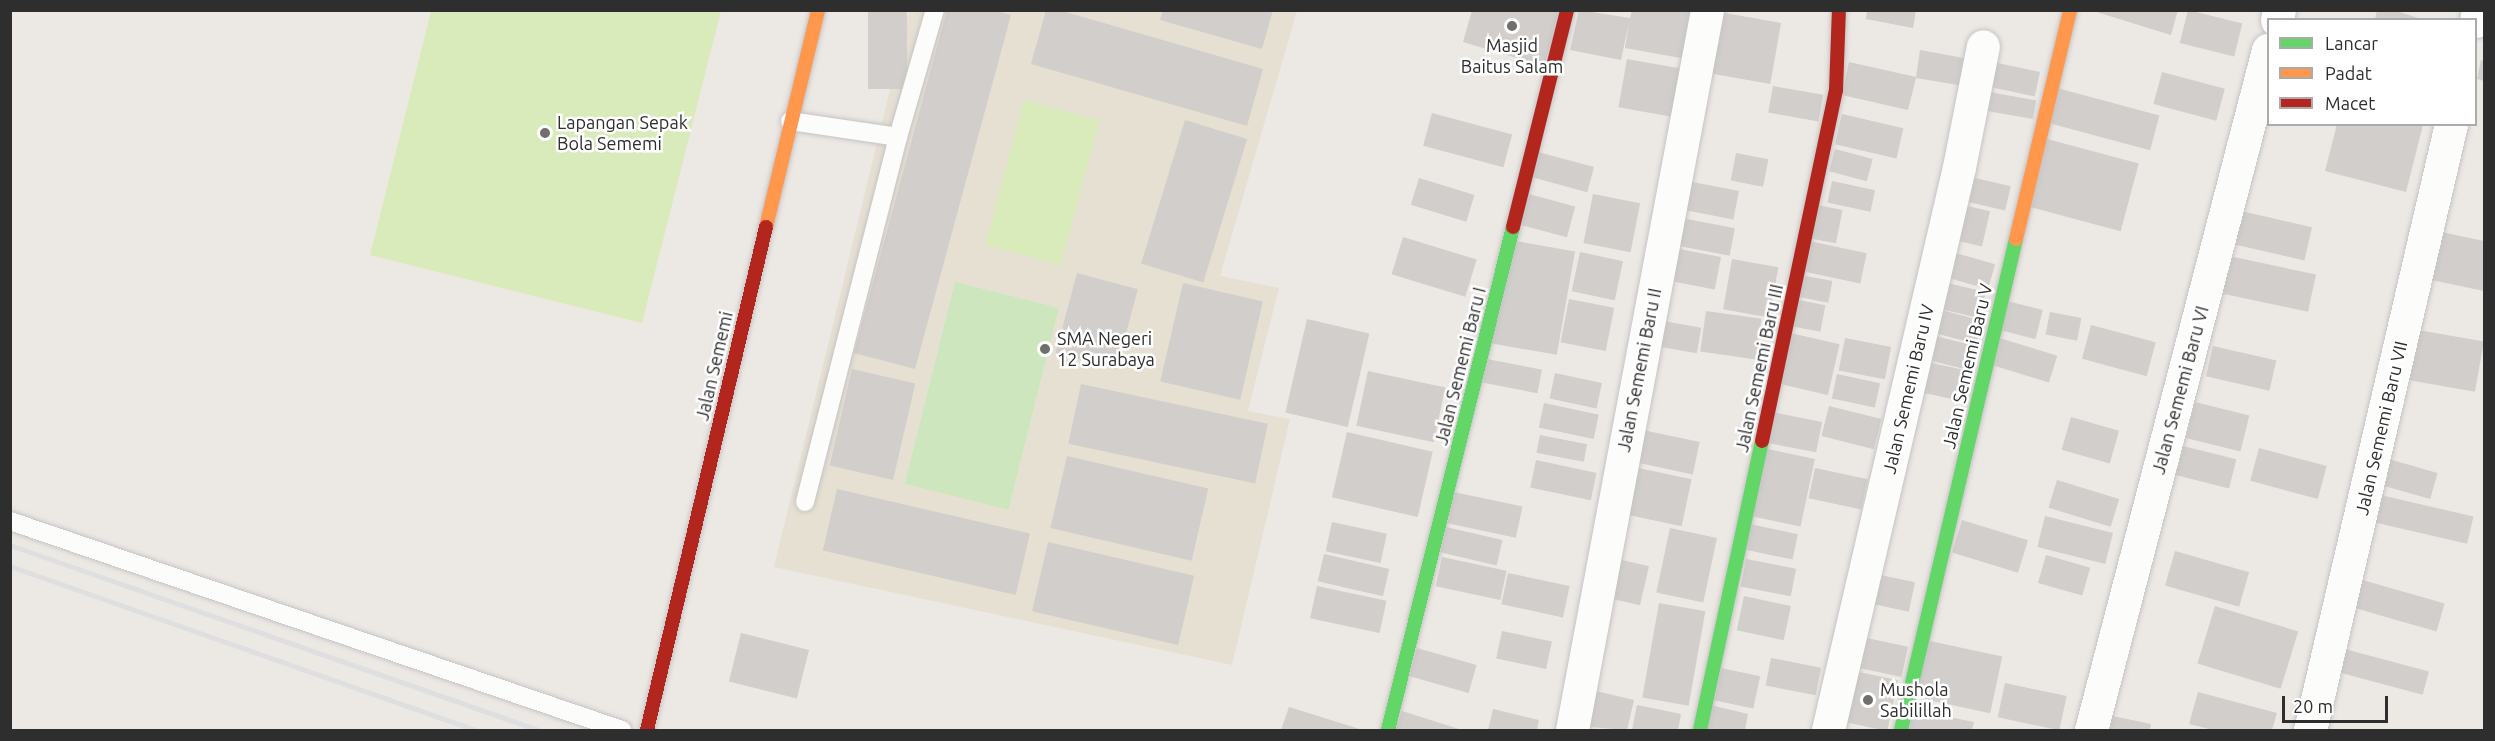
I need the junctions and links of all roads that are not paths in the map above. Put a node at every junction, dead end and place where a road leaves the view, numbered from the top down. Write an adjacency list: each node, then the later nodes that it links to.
1 (818, 10): 9 (street, Jalan Sememi)
2 (935, 10): 11 (lane)
3 (1567, 10): 16 (street, Jalan Sememi Baru I)
4 (1707, 10): 17 (street, Jalan Sememi Baru II)
5 (1839, 10): 18 (street, Jalan Sememi Baru III)
6 (2070, 10): 20 (street, Jalan Sememi Baru V)
7 (1983, 46): 19 (street, Jalan Sememi Baru IV)
8 (2267, 54): 21 (street, Jalan Sememi Baru VI)
9 (790, 121): 11 (lane); 15 (street, Jalan Sememi)
10 (2451, 126): 22 (street, Jalan Sememi Baru VII)
11 (898, 137): 12 (lane)
12 (805, 502)
13 (10, 521): 14 (lane)
14 (622, 730)
15 (647, 730)
16 (1388, 730)
17 (1572, 730)
18 (1700, 730)
19 (1828, 730)
20 (1900, 730)
21 (2091, 730)
22 (2310, 730)

